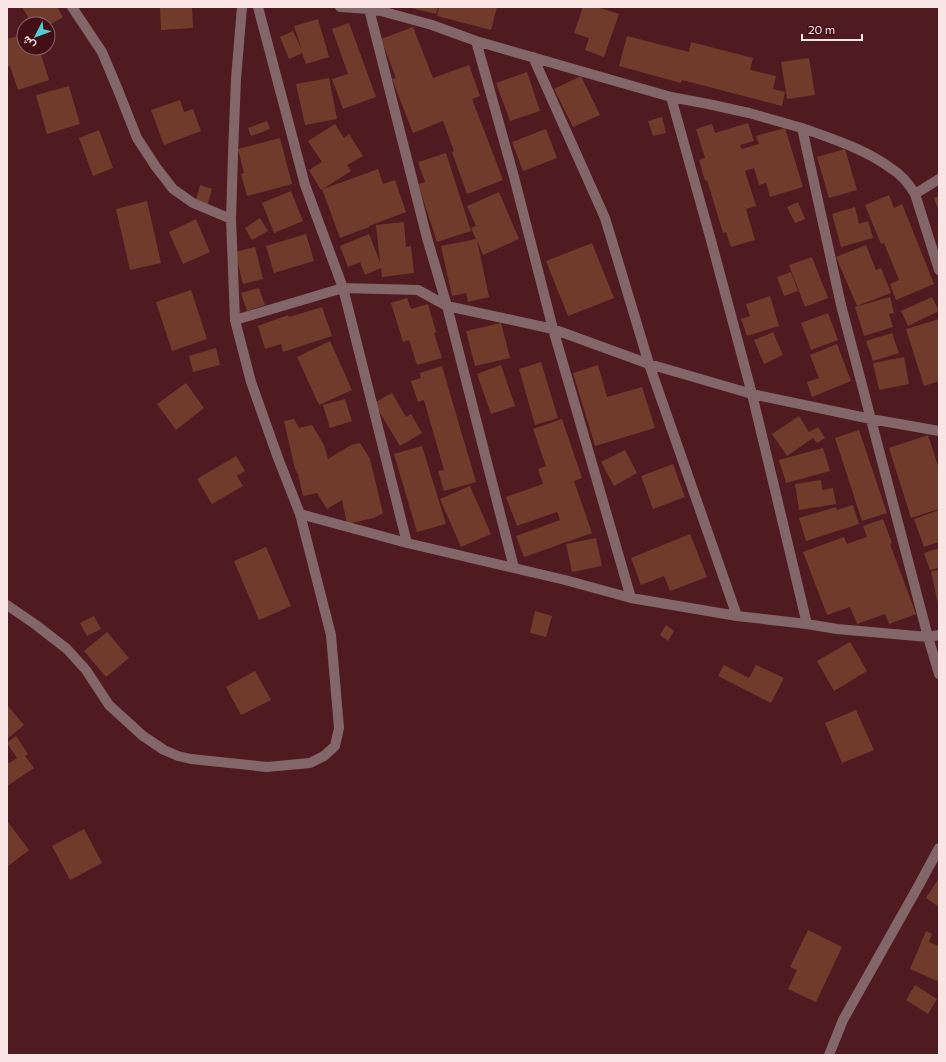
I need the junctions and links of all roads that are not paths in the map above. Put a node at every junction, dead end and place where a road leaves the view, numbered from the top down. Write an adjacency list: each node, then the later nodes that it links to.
1 (72, 7): 13 (street)
2 (242, 7): 13 (street)
3 (258, 7): 15 (street)
4 (340, 7): 5 (street)
5 (370, 8): 6 (street); 16 (street)
6 (382, 9): 7 (street)
7 (476, 41): 8 (street); 18 (street)
8 (533, 57): 9 (street); 19 (street)
9 (671, 97): 10 (street); 20 (street)
10 (802, 128): 12 (street); 21 (street)
11 (939, 179): 12 (street)
12 (915, 194): 14 (street)
13 (231, 219): 17 (street)
14 (939, 270)
15 (343, 288): 16 (street); 17 (street); 24 (street)
16 (447, 306): 18 (street); 25 (street)
17 (235, 320): 23 (street)
18 (553, 328): 19 (street); 26 (street)
19 (649, 364): 20 (street); 28 (street)
20 (752, 394): 21 (street); 29 (street)
21 (871, 419): 22 (street); 31 (street)
22 (939, 431)
23 (300, 514): 24 (street); 27 (street)
24 (407, 543): 25 (street)
25 (514, 568): 26 (street)
26 (631, 598): 28 (street)
27 (7, 605)
28 (737, 616): 29 (street)
29 (807, 624): 31 (street)
30 (939, 635): 31 (street)
31 (928, 637): 32 (street)
32 (939, 674)
33 (939, 848): 34 (street)
34 (829, 1055)

